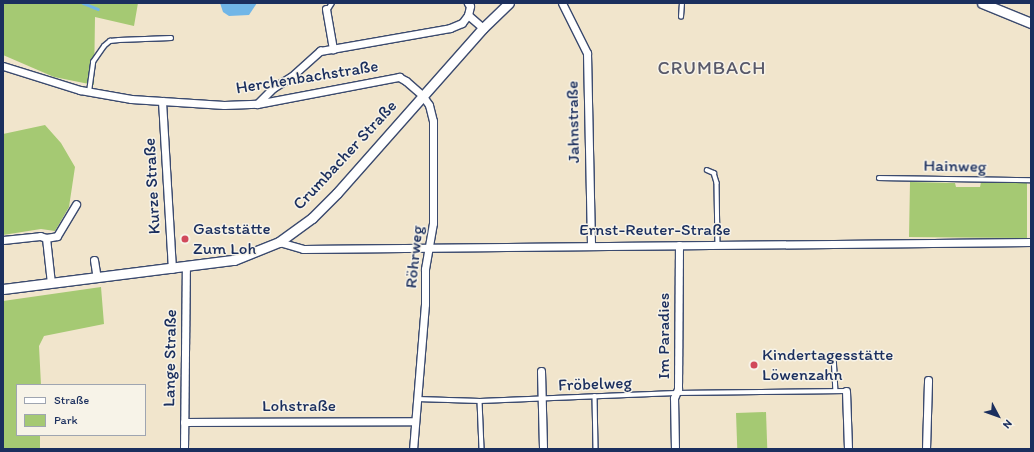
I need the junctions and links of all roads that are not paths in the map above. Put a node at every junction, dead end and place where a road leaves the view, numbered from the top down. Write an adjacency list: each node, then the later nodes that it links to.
1 (332, 3): 7 (lane)
2 (468, 3): 8 (street)
3 (509, 3): 11 (main road, Crumbacher Straße)
4 (562, 3): 29 (street, Jahnstraße)
5 (682, 3): 9 (lane)
6 (982, 3): 10 (main road)
7 (326, 10): 13 (street)
8 (468, 14): 11 (street); 13 (street)
9 (682, 17)
10 (1031, 24)
11 (483, 28): 16 (main road, Crumbacher Straße)
12 (171, 38): 15 (lane)
13 (333, 49): 18 (street)
14 (3, 66): 15 (street, Herchenbachstraße)
15 (89, 92): 17 (street, Herchenbachstraße)
16 (422, 95): 18 (street, Herchenbachstraße); 25 (main road, Crumbacher Straße); 30 (street, Röhrweg)
17 (162, 101): 18 (street, Herchenbachstraße); 33 (street, Kurze Straße)
18 (257, 104)
19 (707, 170): 28 (lane)
20 (879, 178): 21 (lane, Hainweg)
21 (1031, 180)
22 (76, 204): 23 (street)
23 (46, 238): 24 (street); 35 (street)
24 (3, 240)
25 (279, 242): 30 (street, Ernst-Reuter-Straße); 32 (main road, Crumbacher Straße)
26 (1031, 242): 28 (street, Ernst-Reuter-Straße)
27 (679, 245): 28 (street, Ernst-Reuter-Straße); 29 (street, Ernst-Reuter-Straße); 42 (street, Im Paradies)
28 (718, 245)
29 (591, 246): 30 (street, Ernst-Reuter-Straße)
30 (428, 249): 44 (street, Röhrweg)
31 (94, 260): 34 (street)
32 (186, 267): 33 (main road, Crumbacher Straße); 48 (street, Lange Straße)
33 (172, 269): 34 (main road, Crumbacher Straße)
34 (97, 278): 35 (main road, Crumbacher Straße)
35 (51, 283): 36 (main road, Crumbacher Straße)
36 (3, 290)
37 (834, 355): 40 (lane)
38 (541, 371): 45 (street)
39 (928, 380): 56 (street)
40 (836, 391): 41 (lane, Fröbelweg); 42 (lane, Fröbelweg)
41 (846, 391): 55 (street)
42 (676, 394): 43 (lane, Fröbelweg); 54 (street, Im Paradies)
43 (595, 396): 45 (lane, Fröbelweg); 53 (lane)
44 (417, 399): 46 (lane, Fröbelweg); 47 (street, Röhrweg)
45 (541, 399): 46 (lane, Fröbelweg); 52 (street)
46 (480, 401): 51 (lane)
47 (415, 421): 48 (street, Lohstraße); 50 (street, Röhrweg)
48 (184, 422): 49 (street, Lange Straße)
49 (184, 449)
50 (412, 449)
51 (482, 449)
52 (543, 449)
53 (596, 449)
54 (675, 449)
55 (848, 449)
56 (926, 449)

